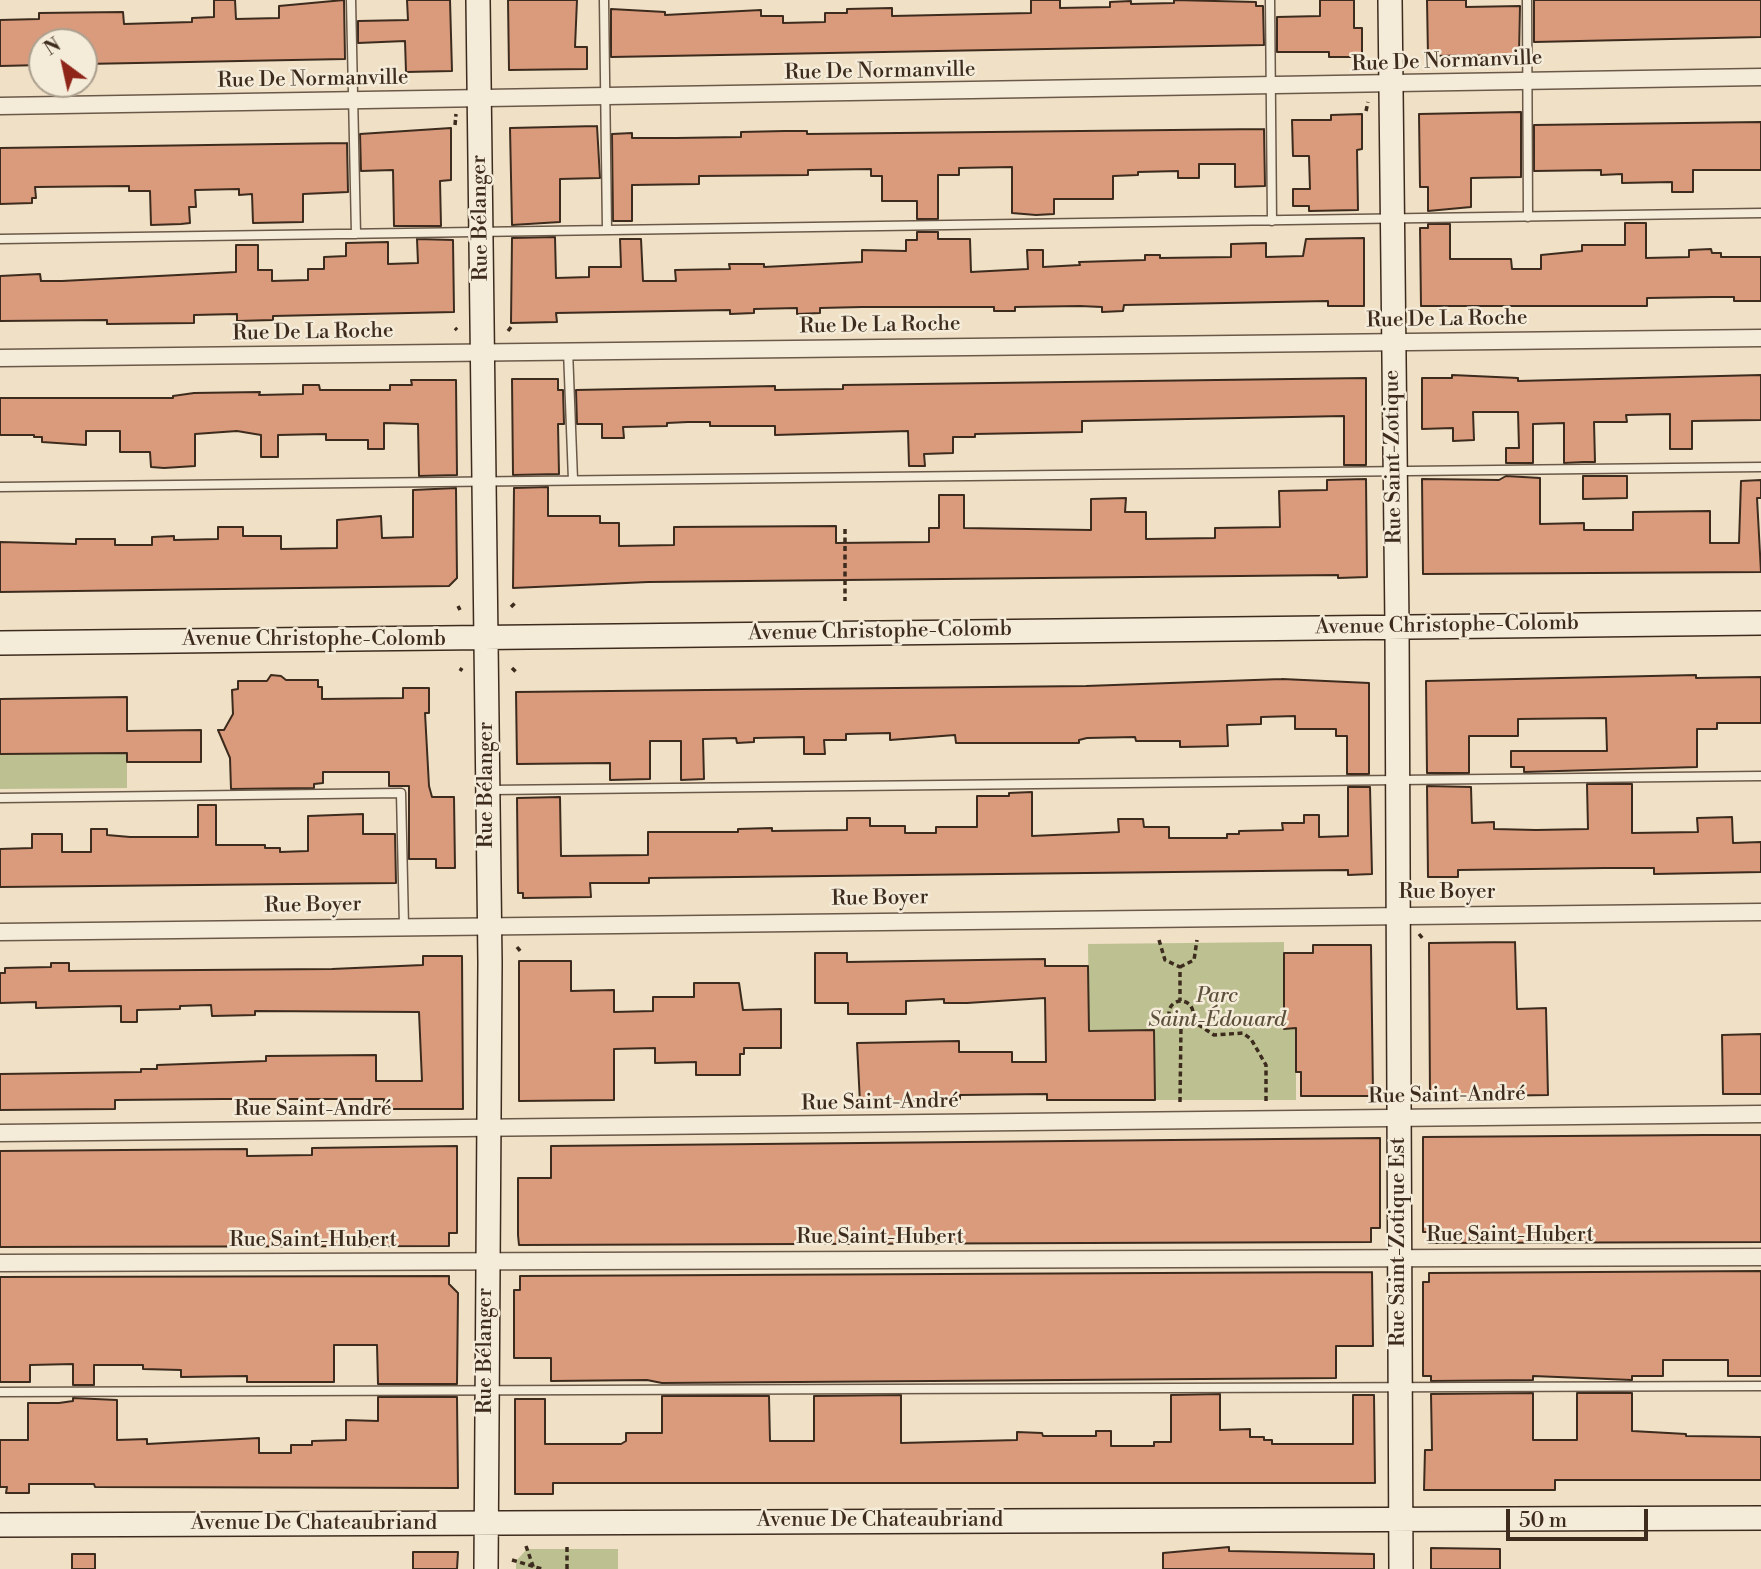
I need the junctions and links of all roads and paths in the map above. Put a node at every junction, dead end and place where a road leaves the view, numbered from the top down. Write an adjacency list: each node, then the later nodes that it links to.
1 (351, 0): 12 (lane)
2 (478, 0): 13 (street, Rue Bélanger)
3 (604, 0): 11 (lane)
4 (1270, 0): 10 (lane)
5 (1390, 0): 9 (street, Rue Saint-Zotique)
6 (1527, 0): 8 (lane)
7 (1761, 77): 8 (street, Rue De Normanville)
8 (1528, 79): 9 (street, Rue De Normanville); 20 (lane)
9 (1391, 85): 10 (street, Rue De Normanville); 21 (street, Rue Saint-Zotique)
10 (1271, 87): 11 (street, Rue De Normanville); 22 (lane)
11 (604, 97): 13 (street, Rue De Normanville); 23 (lane)
12 (352, 99): 13 (street, Rue De Normanville); 15 (street, Rue De Normanville); 25 (lane)
13 (479, 99): 24 (street, Rue Bélanger)
14 (1368, 102): 16 (path)
15 (0, 106)
16 (1366, 111)
17 (456, 114): 18 (path)
18 (455, 125)
19 (1761, 213): 20 (lane)
20 (1528, 217): 21 (lane)
21 (1391, 220): 22 (lane); 28 (street, Rue Saint-Zotique)
22 (1272, 221): 23 (lane)
23 (607, 230): 24 (lane)
24 (481, 232): 25 (lane); 30 (street, Rue Bélanger)
25 (356, 234): 26 (lane)
26 (0, 239)
27 (1761, 338): 28 (street, Rue De La Roche)
28 (1392, 342): 29 (street, Rue De La Roche); 33 (street, Rue Saint-Zotique)
29 (568, 350): 30 (street, Rue De La Roche); 34 (lane)
30 (482, 352): 31 (street, Rue De La Roche); 35 (street, Rue Bélanger)
31 (0, 358)
32 (1761, 467): 33 (lane)
33 (1394, 472): 34 (lane); 40 (street, Rue Saint-Zotique)
34 (573, 480): 35 (lane)
35 (484, 483): 36 (lane); 41 (street, Rue Bélanger)
36 (0, 487)
37 (845, 529): 38 (path)
38 (845, 601)
39 (1761, 623): 40 (street, Avenue Christophe-Colomb)
40 (1397, 626): 41 (street, Avenue Christophe-Colomb); 44 (street, Rue Saint-Zotique)
41 (486, 638): 42 (street, Avenue Christophe-Colomb); 45 (street, Rue Bélanger)
42 (0, 643)
43 (1761, 776): 44 (lane)
44 (1398, 780): 45 (lane); 50 (street, Rue Saint-Zotique)
45 (487, 790): 51 (street, Rue Bélanger)
46 (0, 798): 52 (lane)
47 (1426, 889): 48 (path)
48 (1419, 896)
49 (1761, 912): 50 (street, Rue Boyer)
50 (1398, 915): 51 (street, Rue Boyer); 67 (street, Rue Saint-Zotique Est)
51 (489, 924): 52 (street, Rue Boyer); 68 (street, Rue Bélanger)
52 (404, 926): 53 (street, Rue Boyer)
53 (0, 932)
54 (1419, 934): 57 (path)
55 (1159, 940): 60 (path)
56 (1197, 940): 60 (path)
57 (1424, 940)
58 (517, 947): 59 (path)
59 (520, 952)
60 (1180, 967): 61 (path)
61 (1180, 1001): 62 (path); 63 (path)
62 (1191, 1020): 63 (path); 64 (path)
63 (1181, 1026): 65 (path)
64 (1266, 1101)
65 (1180, 1102)
66 (1761, 1114): 67 (street, Rue Saint-André)
67 (1399, 1118): 68 (street, Rue Saint-André); 71 (street, Rue Saint-Zotique Est)
68 (490, 1130): 69 (street, Rue Saint-André); 72 (street, Rue Bélanger)
69 (0, 1133)
70 (1761, 1257): 71 (street, Rue Saint-Hubert)
71 (1400, 1258): 72 (street, Rue Saint-Hubert); 75 (street, Rue Saint-Zotique Est)
72 (486, 1261): 73 (street, Rue Saint-Hubert); 76 (street, Rue Bélanger)
73 (0, 1263)
74 (1761, 1386): 75 (lane)
75 (1399, 1388): 76 (lane); 79 (street, Rue Saint-Zotique Est)
76 (486, 1389): 77 (lane); 80 (street, Rue Bélanger)
77 (0, 1392)
78 (1761, 1518): 79 (street, Avenue De Chateaubriand)
79 (1401, 1519): 80 (street, Avenue De Chateaubriand); 89 (street, Rue Saint-Zotique Est)
80 (486, 1523): 81 (street, Avenue De Chateaubriand); 86 (street, Rue Bélanger)
81 (0, 1525)
82 (526, 1546): 85 (path)
83 (568, 1546): 88 (path)
84 (512, 1560): 85 (path)
85 (533, 1567): 87 (path)
86 (486, 1569)
87 (542, 1569)
88 (567, 1569)
89 (1401, 1569)

